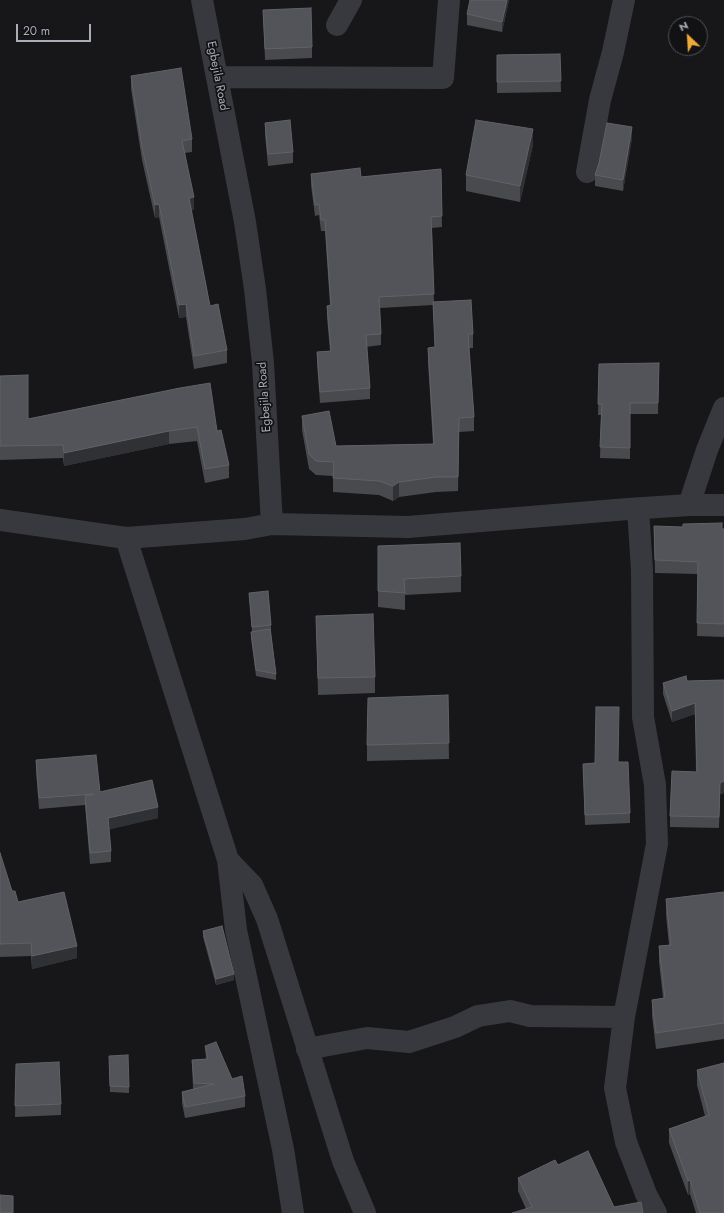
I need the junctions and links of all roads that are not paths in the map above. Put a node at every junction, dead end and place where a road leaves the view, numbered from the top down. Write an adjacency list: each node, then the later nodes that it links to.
1 (202, 0): 6 (street, Egbejila Road)
2 (351, 0): 5 (street)
3 (449, 0): 6 (street)
4 (624, 0): 7 (street)
5 (337, 25)
6 (218, 77): 13 (street, Egbejila Road)
7 (587, 172)
8 (724, 408): 9 (street)
9 (689, 505): 10 (street); 11 (street)
10 (724, 505)
11 (638, 509): 13 (street); 16 (street)
12 (0, 520): 14 (street)
13 (272, 524): 14 (street)
14 (126, 538): 15 (street)
15 (228, 860): 17 (street); 18 (street)
16 (624, 1018): 17 (street); 20 (street)
17 (307, 1049): 19 (street)
18 (293, 1213)
19 (365, 1213)
20 (656, 1213)

